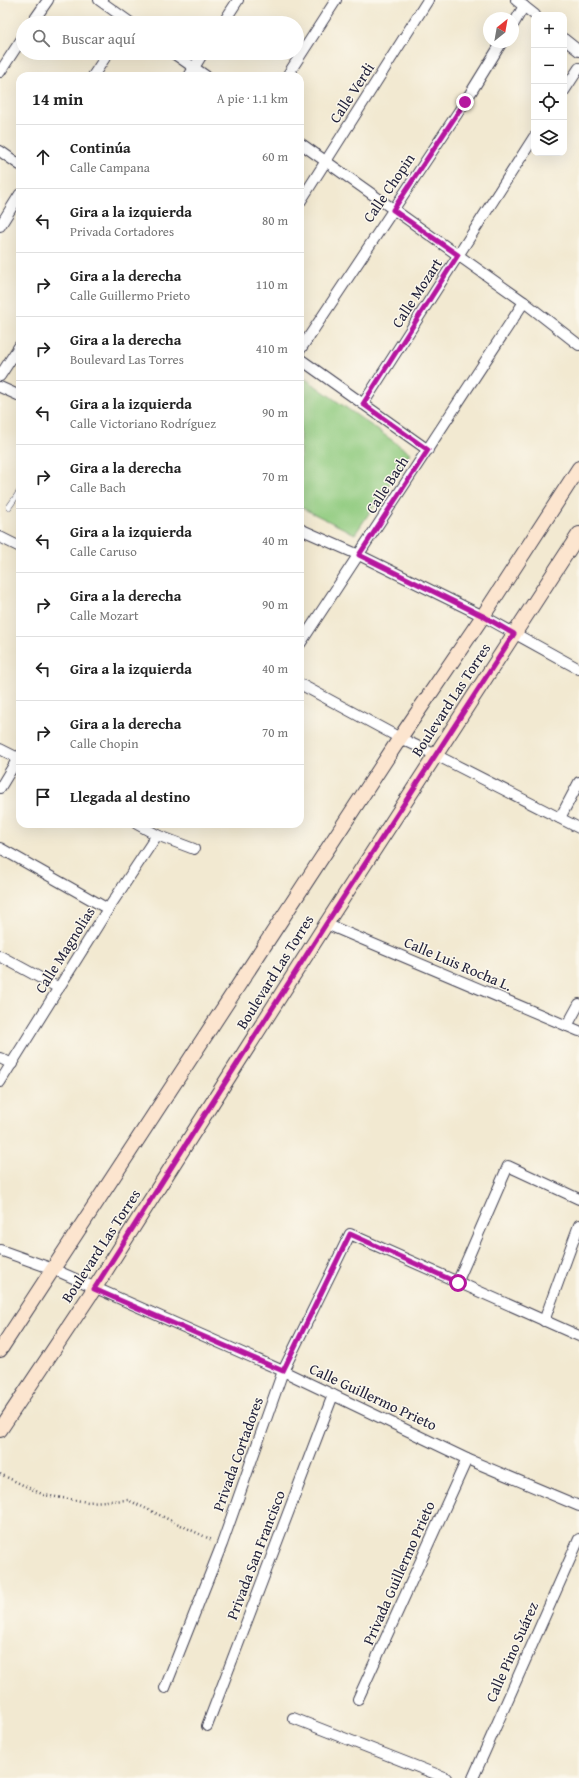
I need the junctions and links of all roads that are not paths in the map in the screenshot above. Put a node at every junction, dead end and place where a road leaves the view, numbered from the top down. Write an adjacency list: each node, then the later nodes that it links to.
1 (48, 0): 8 (street)
2 (99, 0): 9 (street)
3 (238, 0): 10 (street)
4 (336, 0): 14 (street)
5 (428, 0): 29 (street, Calle Verdi)
6 (520, 3): 7 (street)
7 (531, 12)
8 (37, 16)
9 (120, 16)
10 (228, 16)
11 (567, 41): 15 (street)
12 (16, 48): 21 (street)
13 (498, 48): 33 (street, Calle Chopin)
14 (304, 50)
15 (579, 51)
16 (103, 60): 22 (street)
17 (180, 60): 23 (street)
18 (199, 60): 23 (street)
19 (297, 60): 24 (street)
20 (579, 68): 25 (street)
21 (0, 72)
22 (96, 72)
23 (191, 72)
24 (290, 72)
25 (567, 86)
26 (531, 142): 35 (street, Calle Mozart)
27 (304, 146): 29 (street)
28 (0, 151): 30 (street)
29 (326, 161): 31 (street, Calle Verdi); 33 (street)
30 (16, 162)
31 (304, 196)
32 (16, 200): 34 (street)
33 (393, 210): 35 (street); 37 (street, Calle Chopin)
34 (0, 226)
35 (458, 255): 36 (street); 44 (street, Calle Mozart)
36 (524, 302): 38 (street); 45 (street, Calle Bach)
37 (304, 344)
38 (579, 345)
39 (16, 351): 41 (street)
40 (304, 362): 44 (street)
41 (0, 376)
42 (0, 387): 43 (street)
43 (16, 394)
44 (363, 404): 45 (street)
45 (428, 450): 53 (street, Calle Bach)
46 (579, 468): 54 (street, Boulevard Las Torres)
47 (16, 497): 48 (lane)
48 (10, 507)
49 (304, 531): 53 (street)
50 (579, 534): 55 (street, Boulevard Las Torres)
51 (0, 537): 52 (street)
52 (16, 545)
53 (359, 555): 54 (street); 56 (street, Calle Bach)
54 (483, 616): 55 (street); 59 (street, Boulevard Las Torres)
55 (514, 634): 57 (street); 61 (street, Boulevard Las Torres)
56 (304, 638)
57 (579, 669)
58 (304, 686): 59 (street)
59 (400, 738): 61 (street); 85 (street, Boulevard Las Torres)
60 (0, 749): 62 (street)
61 (436, 755): 66 (street); 73 (street, Boulevard Las Torres)
62 (16, 756)
63 (16, 762): 65 (street)
64 (579, 782): 66 (street)
65 (0, 788)
66 (560, 818): 68 (street)
67 (144, 828): 69 (street)
68 (579, 828)
69 (157, 835): 71 (street); 72 (street, Calle Magnolias)
70 (0, 848): 72 (street)
71 (194, 850)
72 (108, 909): 75 (street, Calle Magnolias)
73 (326, 924): 77 (street, Calle Luis Rocha L.); 87 (street, Boulevard Las Torres)
74 (0, 956): 75 (street)
75 (59, 988): 80 (street, Calle Magnolias)
76 (579, 1004): 77 (street)
77 (567, 1026): 78 (street, Calle Luis Rocha L.)
78 (579, 1031)
79 (0, 1058): 80 (street)
80 (12, 1064): 81 (street, Calle Magnolias)
81 (0, 1082)
82 (579, 1199): 86 (street)
83 (579, 1225): 88 (street)
84 (0, 1250): 85 (street, Calle Guillermo Prieto)
85 (53, 1269): 87 (street, Calle Guillermo Prieto); 90 (street, Boulevard Las Torres)
86 (458, 1283): 88 (street); 91 (street, Privada Cortadores)
87 (94, 1289): 91 (street, Calle Guillermo Prieto); 93 (street, Boulevard Las Torres)
88 (544, 1321): 89 (street)
89 (579, 1336)
90 (0, 1350)
91 (283, 1371): 92 (street, Calle Guillermo Prieto); 97 (street, Privada Cortadores)
92 (333, 1395): 94 (street, Calle Guillermo Prieto); 100 (street, Privada San Francisco)
93 (0, 1430)
94 (467, 1459): 95 (street, Calle Guillermo Prieto); 98 (street, Privada Guillermo Prieto)
95 (579, 1506)
96 (579, 1539): 102 (street, Calle Pino Suárez)
97 (165, 1688)
98 (358, 1699)
99 (293, 1718): 101 (street)
100 (207, 1726)
101 (446, 1778)
102 (473, 1778)

